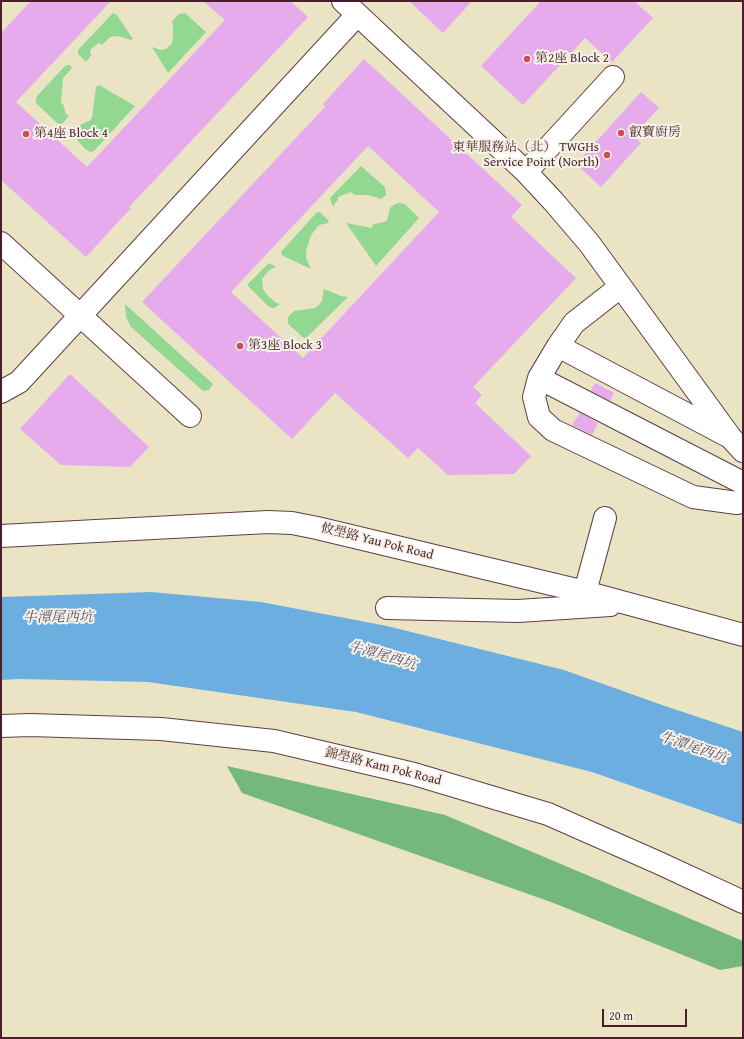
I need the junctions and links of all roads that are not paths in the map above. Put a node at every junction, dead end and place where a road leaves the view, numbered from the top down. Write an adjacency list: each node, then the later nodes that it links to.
1 (350, 8): 3 (street); 6 (street)
2 (614, 78): 3 (street)
3 (526, 172): 5 (street)
4 (1, 243): 6 (street)
5 (620, 287): 7 (street); 11 (street)
6 (81, 314): 9 (street); 10 (street)
7 (558, 346): 8 (street); 11 (street)
8 (539, 378): 12 (street); 13 (street)
9 (1, 392)
10 (190, 416)
11 (737, 444)
12 (743, 483)
13 (743, 501)
14 (605, 518): 16 (street)
15 (1, 536): 16 (street, 攸壆路 Yau Pok Road)
16 (585, 592): 17 (street, 攸壆路 Yau Pok Road)
17 (627, 604): 18 (street); 19 (street, 攸壆路 Yau Pok Road)
18 (387, 608)
19 (743, 635)
20 (1, 726): 21 (street, 錦壆路 Kam Pok Road)
21 (743, 902)

